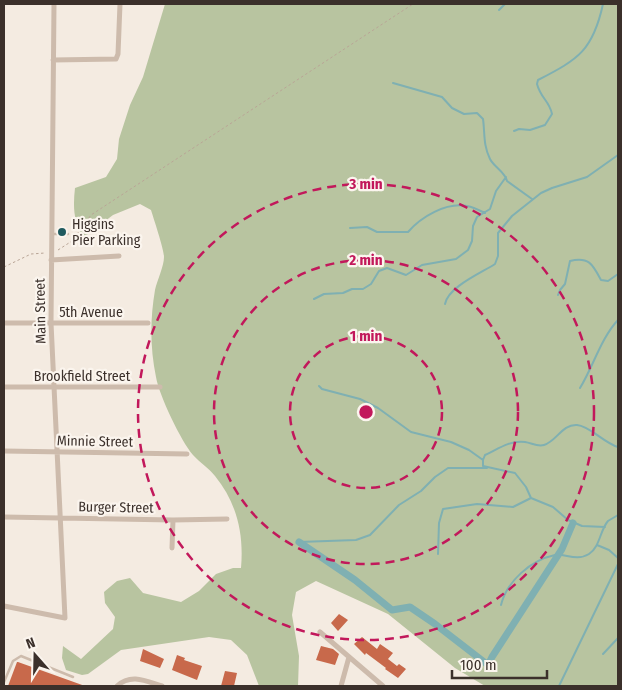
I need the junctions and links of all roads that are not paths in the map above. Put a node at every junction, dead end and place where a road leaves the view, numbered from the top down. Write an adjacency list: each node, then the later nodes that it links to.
1 (54, 4): 3 (street, Main Street)
2 (120, 4): 3 (street)
3 (53, 60): 4 (street, Main Street)
4 (51, 234): 5 (lane); 7 (street, Main Street)
5 (68, 234)
6 (119, 256): 7 (street)
7 (51, 260): 9 (street, Main Street)
8 (4, 323): 9 (street, 5th Avenue)
9 (51, 323): 10 (street, 5th Avenue); 12 (street, Main Street)
10 (148, 323)
11 (4, 387): 12 (street, Brookfield Street)
12 (54, 387): 13 (street, Brookfield Street); 15 (street, Main Street)
13 (160, 387)
14 (4, 451): 15 (street, Minnie Street)
15 (58, 452): 16 (street, Minnie Street); 18 (street, Main Street)
16 (187, 454)
17 (4, 517): 18 (street, Burger Street)
18 (60, 517): 20 (street, Burger Street); 22 (street, Main Street)
19 (227, 518): 20 (street, Burger Street)
20 (172, 520): 21 (street)
21 (172, 548)
22 (4, 606)
23 (320, 632): 24 (street)
24 (349, 657): 29 (street); 30 (street)
25 (73, 677): 26 (lane)
26 (4, 682)
27 (118, 686): 28 (street)
28 (162, 686)
29 (341, 686)
30 (382, 686)

